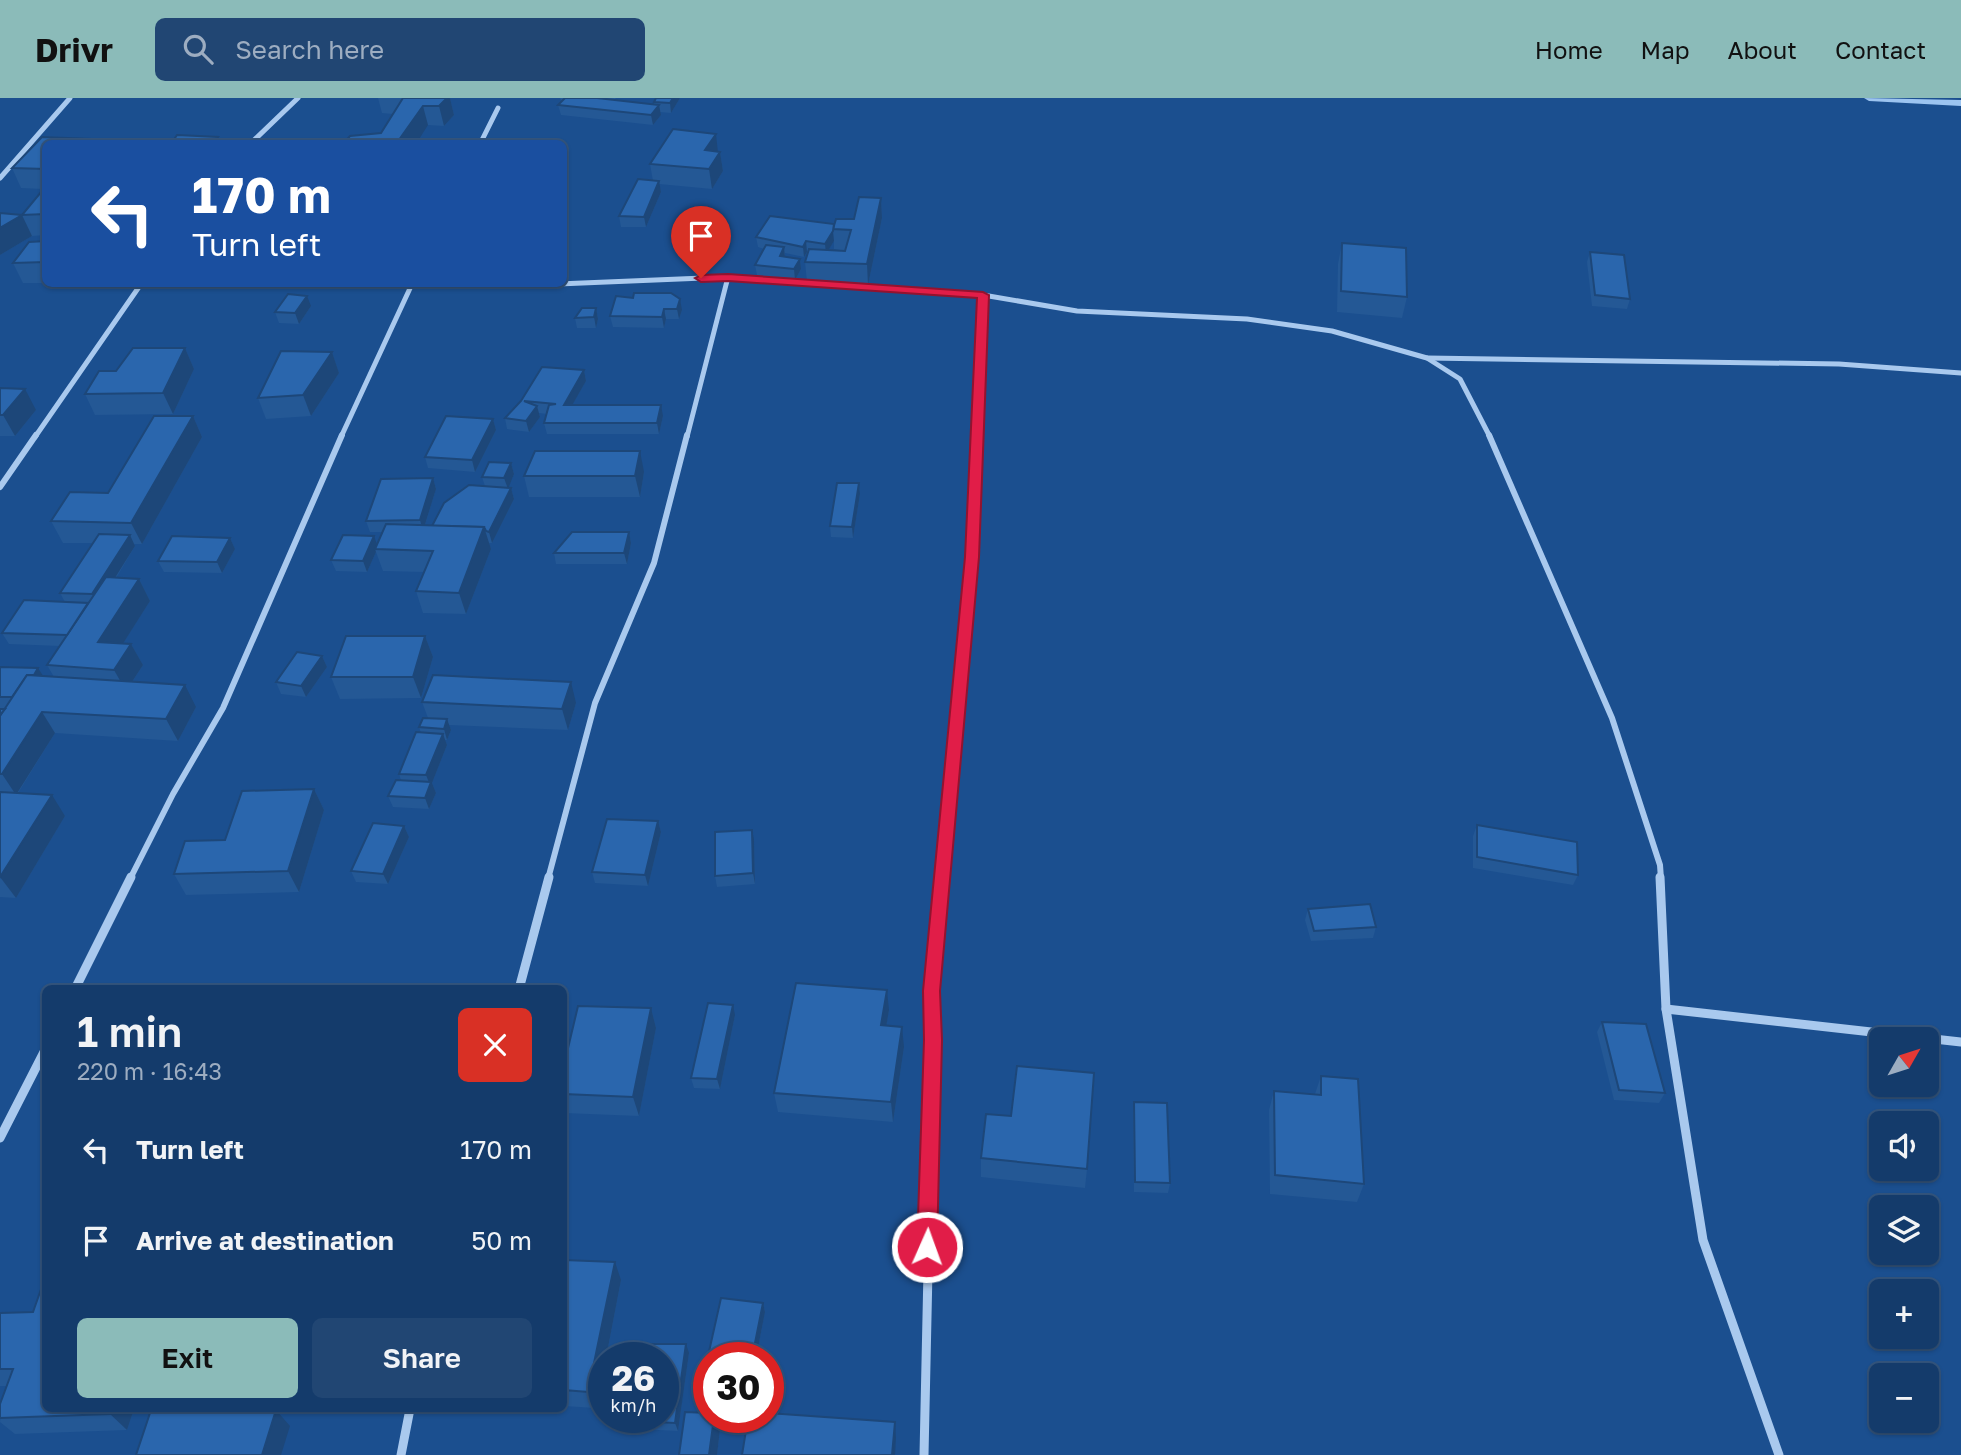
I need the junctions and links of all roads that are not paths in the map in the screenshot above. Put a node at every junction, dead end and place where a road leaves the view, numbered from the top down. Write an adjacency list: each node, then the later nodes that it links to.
1 (70, 98): 6 (street)
2 (298, 98): 4 (street)
3 (498, 108): 5 (street)
4 (254, 140)
5 (482, 140)
6 (0, 178)
7 (728, 277): 8 (street); 11 (street); 16 (street)
8 (567, 284)
9 (139, 287): 14 (street)
10 (410, 287): 15 (street)
11 (983, 295): 12 (street); 23 (street)
12 (1427, 358): 13 (street); 17 (street)
13 (1961, 373)
14 (0, 487)
15 (77, 985)
16 (520, 985)
17 (1666, 1009): 18 (street); 24 (street)
18 (1961, 1042)
19 (42, 1056): 20 (street)
20 (0, 1138)
21 (409, 1412): 22 (street)
22 (401, 1455)
23 (924, 1455)
24 (1779, 1455)

